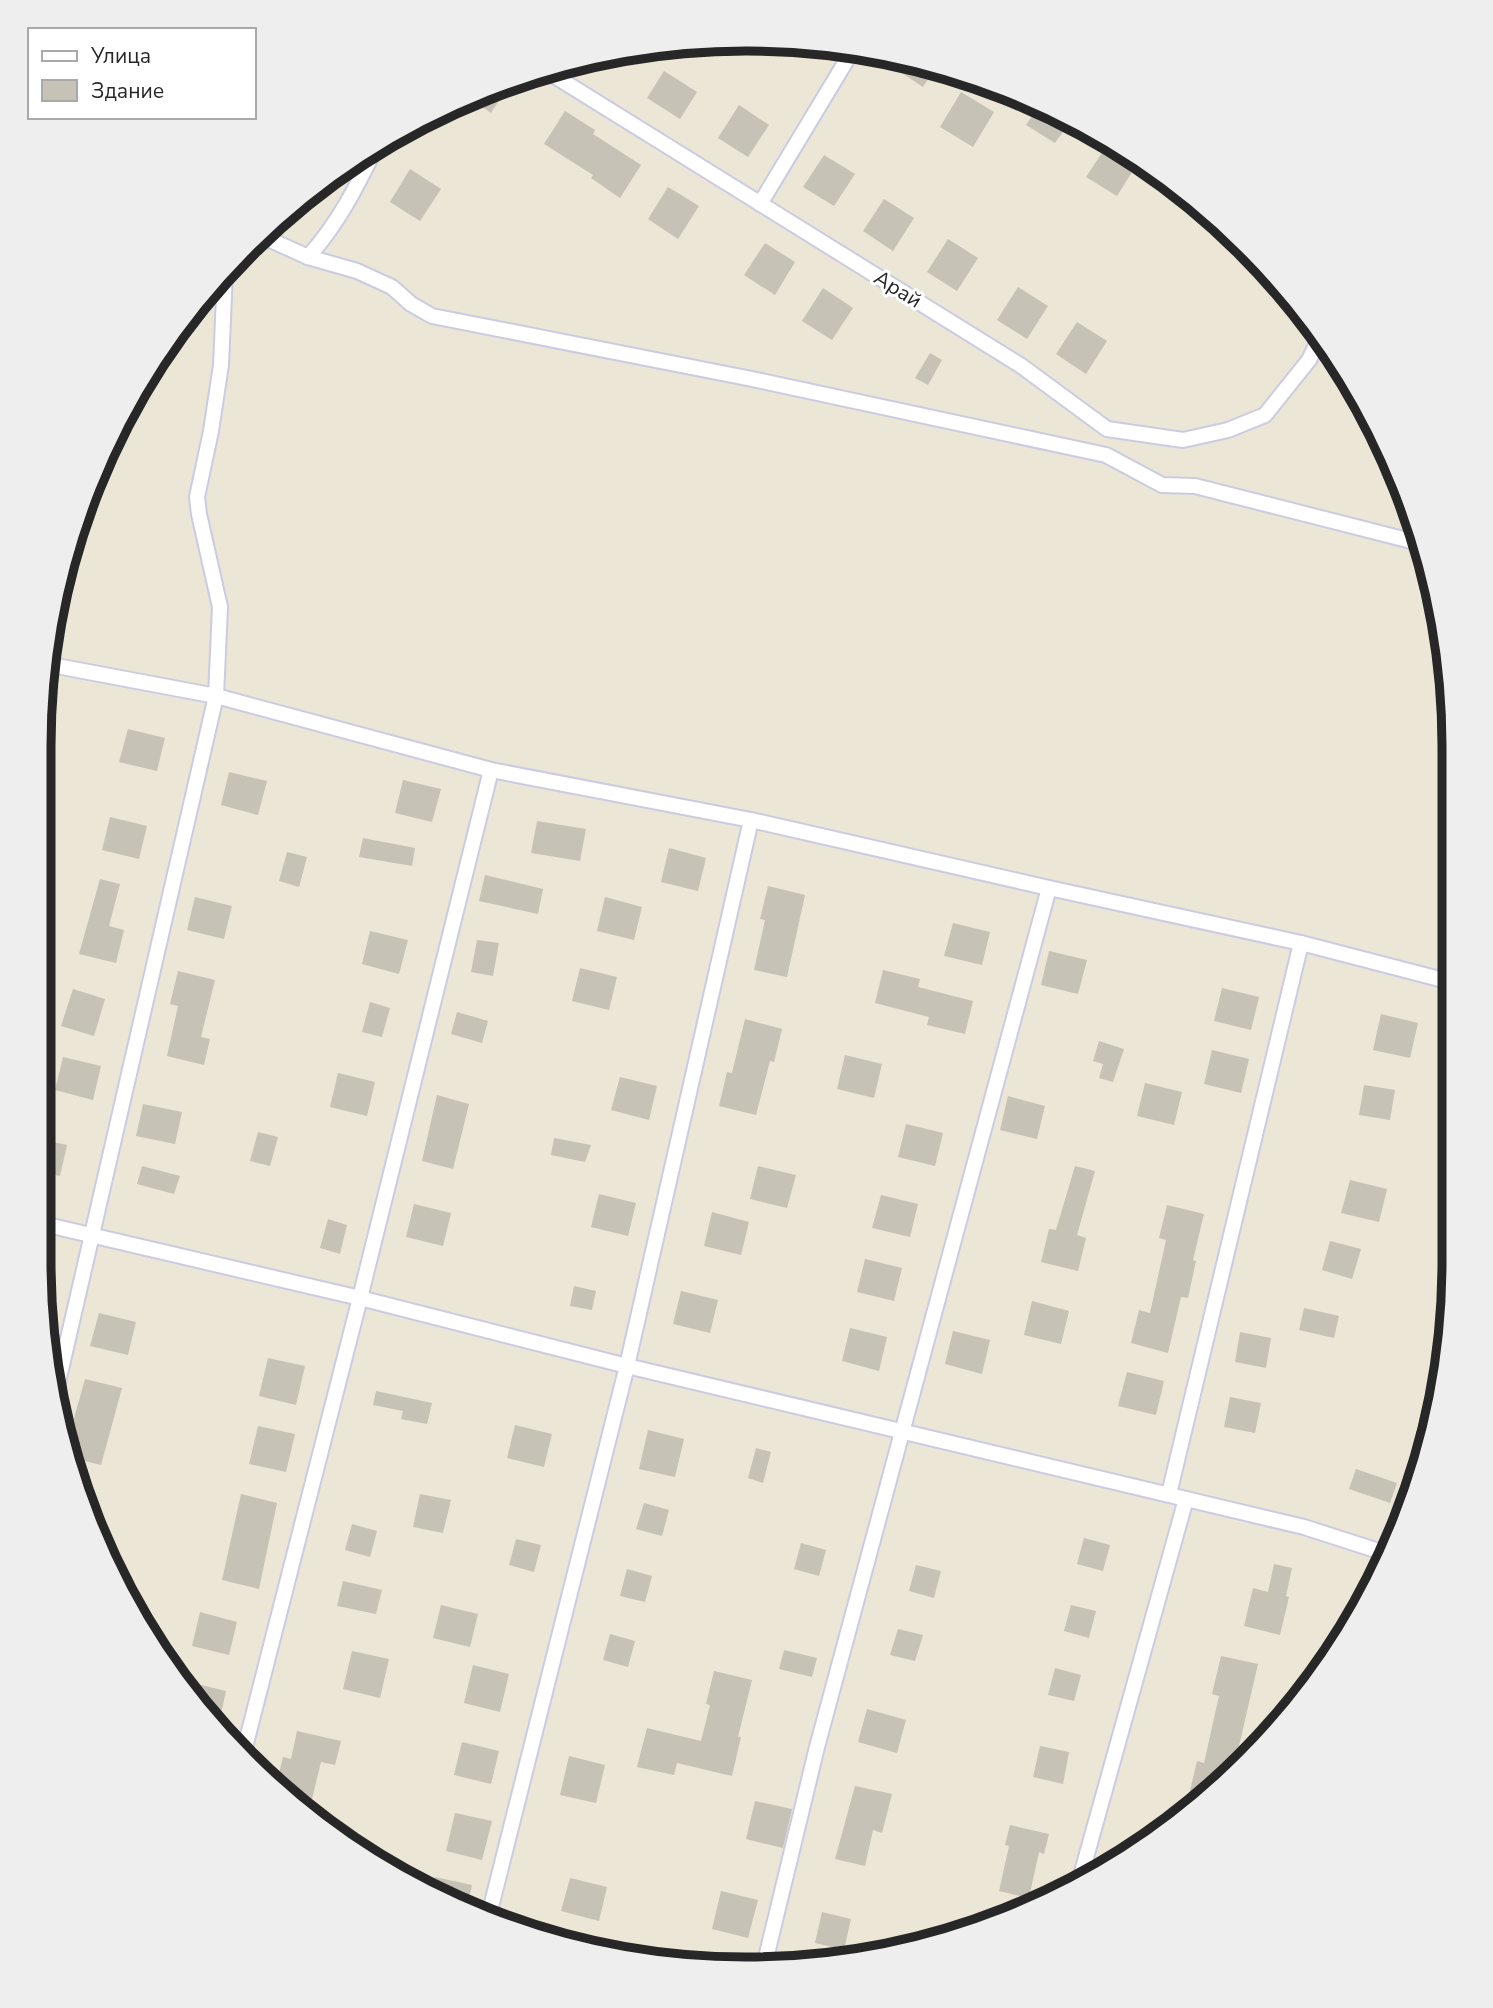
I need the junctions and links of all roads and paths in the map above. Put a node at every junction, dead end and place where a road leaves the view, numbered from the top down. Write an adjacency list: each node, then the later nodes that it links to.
1 (848, 59): 4 (street)
2 (556, 77): 4 (street, Арай)
3 (368, 163): 6 (street)
4 (760, 204): 8 (street, Арай)
5 (270, 240): 6 (street)
6 (308, 257): 9 (street)
7 (224, 287): 11 (street)
8 (1315, 347)
9 (1411, 541)
10 (56, 666): 11 (street)
11 (216, 696): 12 (street); 18 (street)
12 (491, 770): 13 (street); 19 (street)
13 (751, 820): 14 (street); 20 (street)
14 (1049, 888): 15 (street); 22 (street)
15 (1301, 943): 16 (street); 23 (street)
16 (1442, 980)
17 (51, 1226): 18 (street)
18 (93, 1235): 19 (street); 21 (street)
19 (360, 1298): 20 (street); 26 (street)
20 (627, 1366): 22 (street); 28 (street)
21 (60, 1373)
22 (901, 1432): 23 (street); 29 (street)
23 (1170, 1494): 24 (street)
24 (1186, 1499): 25 (street); 27 (street)
25 (1378, 1551)
26 (246, 1744)
27 (1083, 1870)
28 (491, 1908)
29 (766, 1957)

